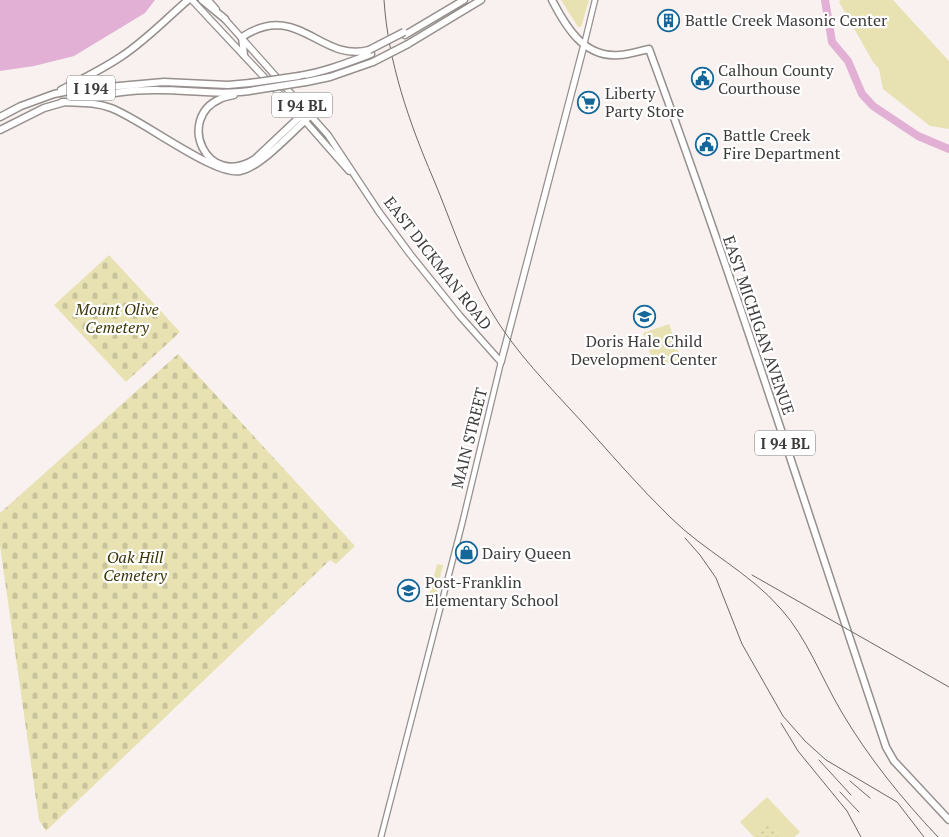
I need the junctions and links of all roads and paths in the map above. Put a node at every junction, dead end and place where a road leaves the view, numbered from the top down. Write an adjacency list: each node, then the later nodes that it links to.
1 (188, 0): 15 (highway)
2 (192, 0): 13 (main road, EAST DICKMAN ROAD / I 94 BL)
3 (202, 0): 9 (highway)
4 (208, 0): 9 (main road, EAST DICKMAN ROAD / I 94 BL)
5 (464, 0): 12 (highway, I 194, bridge)
6 (480, 0): 14 (highway, I 194, bridge)
7 (552, 0): 11 (highway)
8 (595, 0): 11 (street)
9 (225, 19): 10 (main road, EAST DICKMAN ROAD / I 94 BL)
10 (242, 37): 12 (highway); 13 (highway); 17 (main road, EAST DICKMAN ROAD / I 94 BL)
11 (584, 46): 22 (main road, MAIN STREET); 23 (highway, EAST MICHIGAN AVENUE / I 94 BL)
12 (370, 52): 15 (highway, I 194, bridge)
13 (244, 55): 19 (main road, EAST DICKMAN ROAD / I 94 BL)
14 (240, 93): 16 (highway, I 194); 19 (highway)
15 (54, 94): 18 (highway, I 194)
16 (62, 102): 19 (highway); 20 (highway, I 194)
17 (309, 112): 19 (highway); 21 (main road, EAST DICKMAN ROAD / I 94 BL)
18 (0, 117)
19 (302, 118): 21 (main road, EAST DICKMAN ROAD / I 94 BL)
20 (0, 130)
21 (356, 178): 22 (main road, EAST DICKMAN ROAD / I 94 BL)
22 (501, 362): 24 (street, MAIN STREET)
23 (949, 820)
24 (381, 837)

